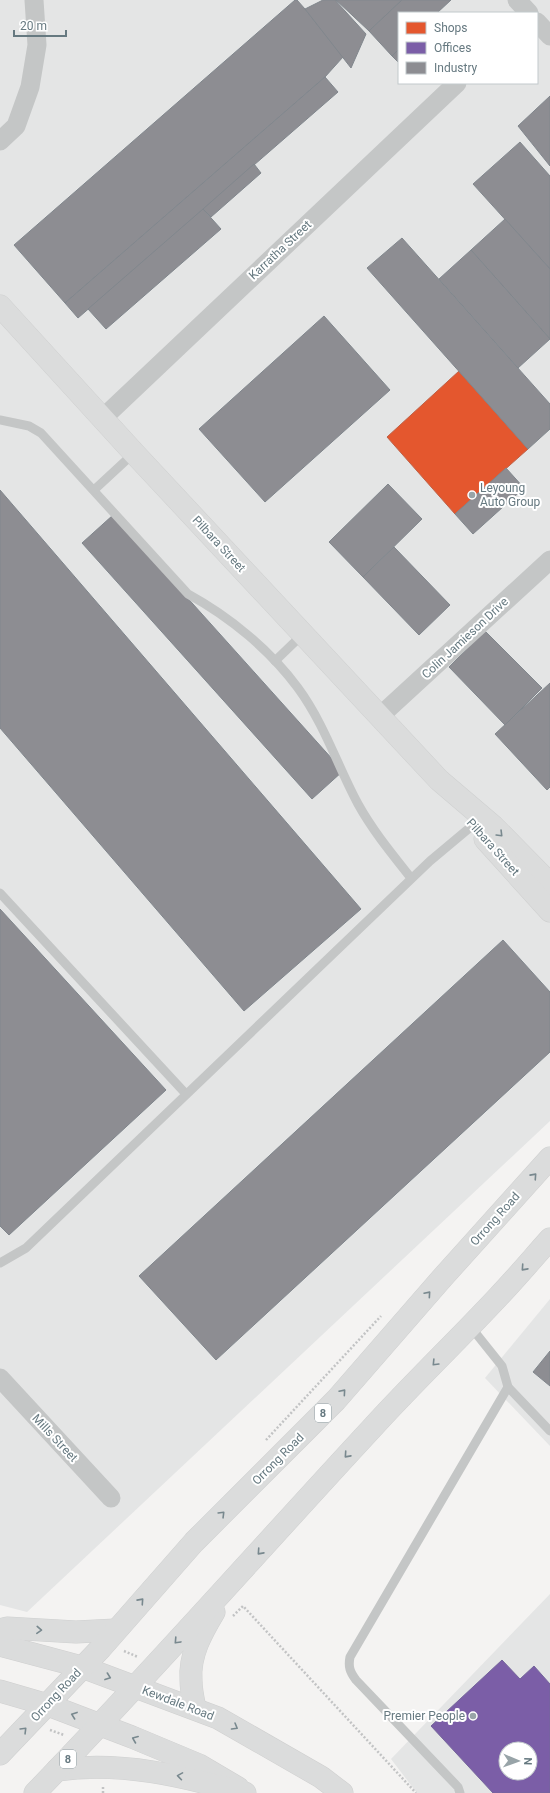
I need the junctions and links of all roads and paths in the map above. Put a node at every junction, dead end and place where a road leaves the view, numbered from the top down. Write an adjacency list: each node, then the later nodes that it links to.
1 (34, 0): 7 (street)
2 (517, 0): 3 (street)
3 (528, 12)
4 (538, 23): 5 (street)
5 (550, 36)
6 (456, 84): 9 (street, Karratha Street)
7 (0, 141)
8 (0, 306): 9 (main road, Pilbara Street)
9 (103, 418): 11 (main road, Pilbara Street)
10 (0, 420): 12 (lane)
11 (134, 453): 12 (lane); 14 (main road, Pilbara Street)
12 (94, 490): 15 (lane)
13 (550, 560): 16 (street, Colin Jamieson Drive)
14 (303, 634): 15 (lane); 16 (main road, Pilbara Street)
15 (275, 661): 19 (lane)
16 (379, 717): 17 (main road, Pilbara Street)
17 (439, 780): 18 (main road, Pilbara Street); 20 (main road, Pilbara Street, one-way to 20)
18 (473, 825): 19 (lane); 22 (main road, Pilbara Street)
19 (411, 878): 23 (lane)
20 (550, 884)
21 (0, 893): 23 (lane)
22 (550, 911)
23 (186, 1094): 26 (lane)
24 (550, 1158): 37 (main road, Orrong Road / 8, one-way to 24)
25 (550, 1239): 28 (main road, 8, one-way to 28)
26 (0, 1263)
27 (386, 1310): 32 (path)
28 (470, 1326): 30 (lane); 34 (main road, 8, one-way to 34)
29 (0, 1378): 33 (street, Mills Street)
30 (508, 1387): 31 (lane); 53 (lane)
31 (550, 1431)
32 (263, 1443)
33 (111, 1498)
34 (232, 1582): 40 (main road, 8, one-way to 40); 43 (main road)
35 (232, 1617): 52 (path)
36 (0, 1630): 37 (main road, one-way to 37)
37 (115, 1630): 39 (main road, Orrong Road / 8)
38 (0, 1645): 39 (main road, Kewdale Road)
39 (82, 1668): 40 (main road, Kewdale Road, one-way to 40); 42 (main road, Orrong Road / 8)
40 (134, 1686): 43 (main road, Kewdale Road); 45 (main road, 8)
41 (0, 1691): 42 (main road)
42 (48, 1705): 44 (main road, Orrong Road / 8); 45 (main road, one-way to 42)
43 (195, 1708): 51 (main road, Kewdale Road, one-way to 51)
44 (30, 1723): 46 (path); 47 (main road, Orrong Road / 8, one-way to 44)
45 (101, 1725): 46 (main road, 8); 50 (main road, one-way to 45)
46 (84, 1742): 48 (main road, 8)
47 (0, 1754)
48 (57, 1770): 49 (main road, 8); 50 (main road, one-way to 48)
49 (35, 1793)
50 (245, 1793)
51 (342, 1793)
52 (416, 1793)
53 (460, 1793)

